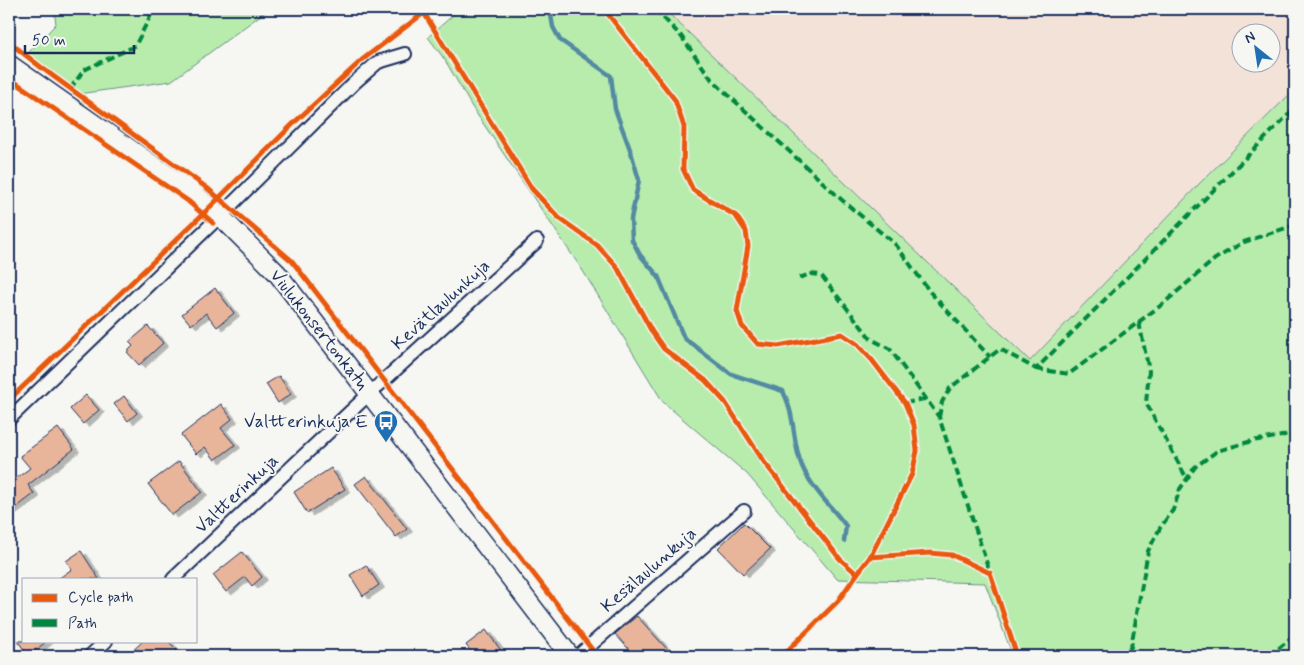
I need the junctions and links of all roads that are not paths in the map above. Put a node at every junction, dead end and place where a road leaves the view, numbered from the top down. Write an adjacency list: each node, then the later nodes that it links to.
1 (405, 54): 3 (street)
2 (9, 64): 3 (street, Viulukonsertonkatu)
3 (220, 216): 5 (street, Viulukonsertonkatu); 6 (street)
4 (536, 241): 5 (street, Kevätlaulunkuja)
5 (369, 394): 8 (street, Valtterinkuja); 11 (street, Viulukonsertonkatu)
6 (9, 419)
7 (744, 511): 12 (street, Kesälaulunkuja)
8 (173, 578)
9 (105, 642): 10 (street)
10 (90, 656)
11 (570, 656)
12 (578, 656)

